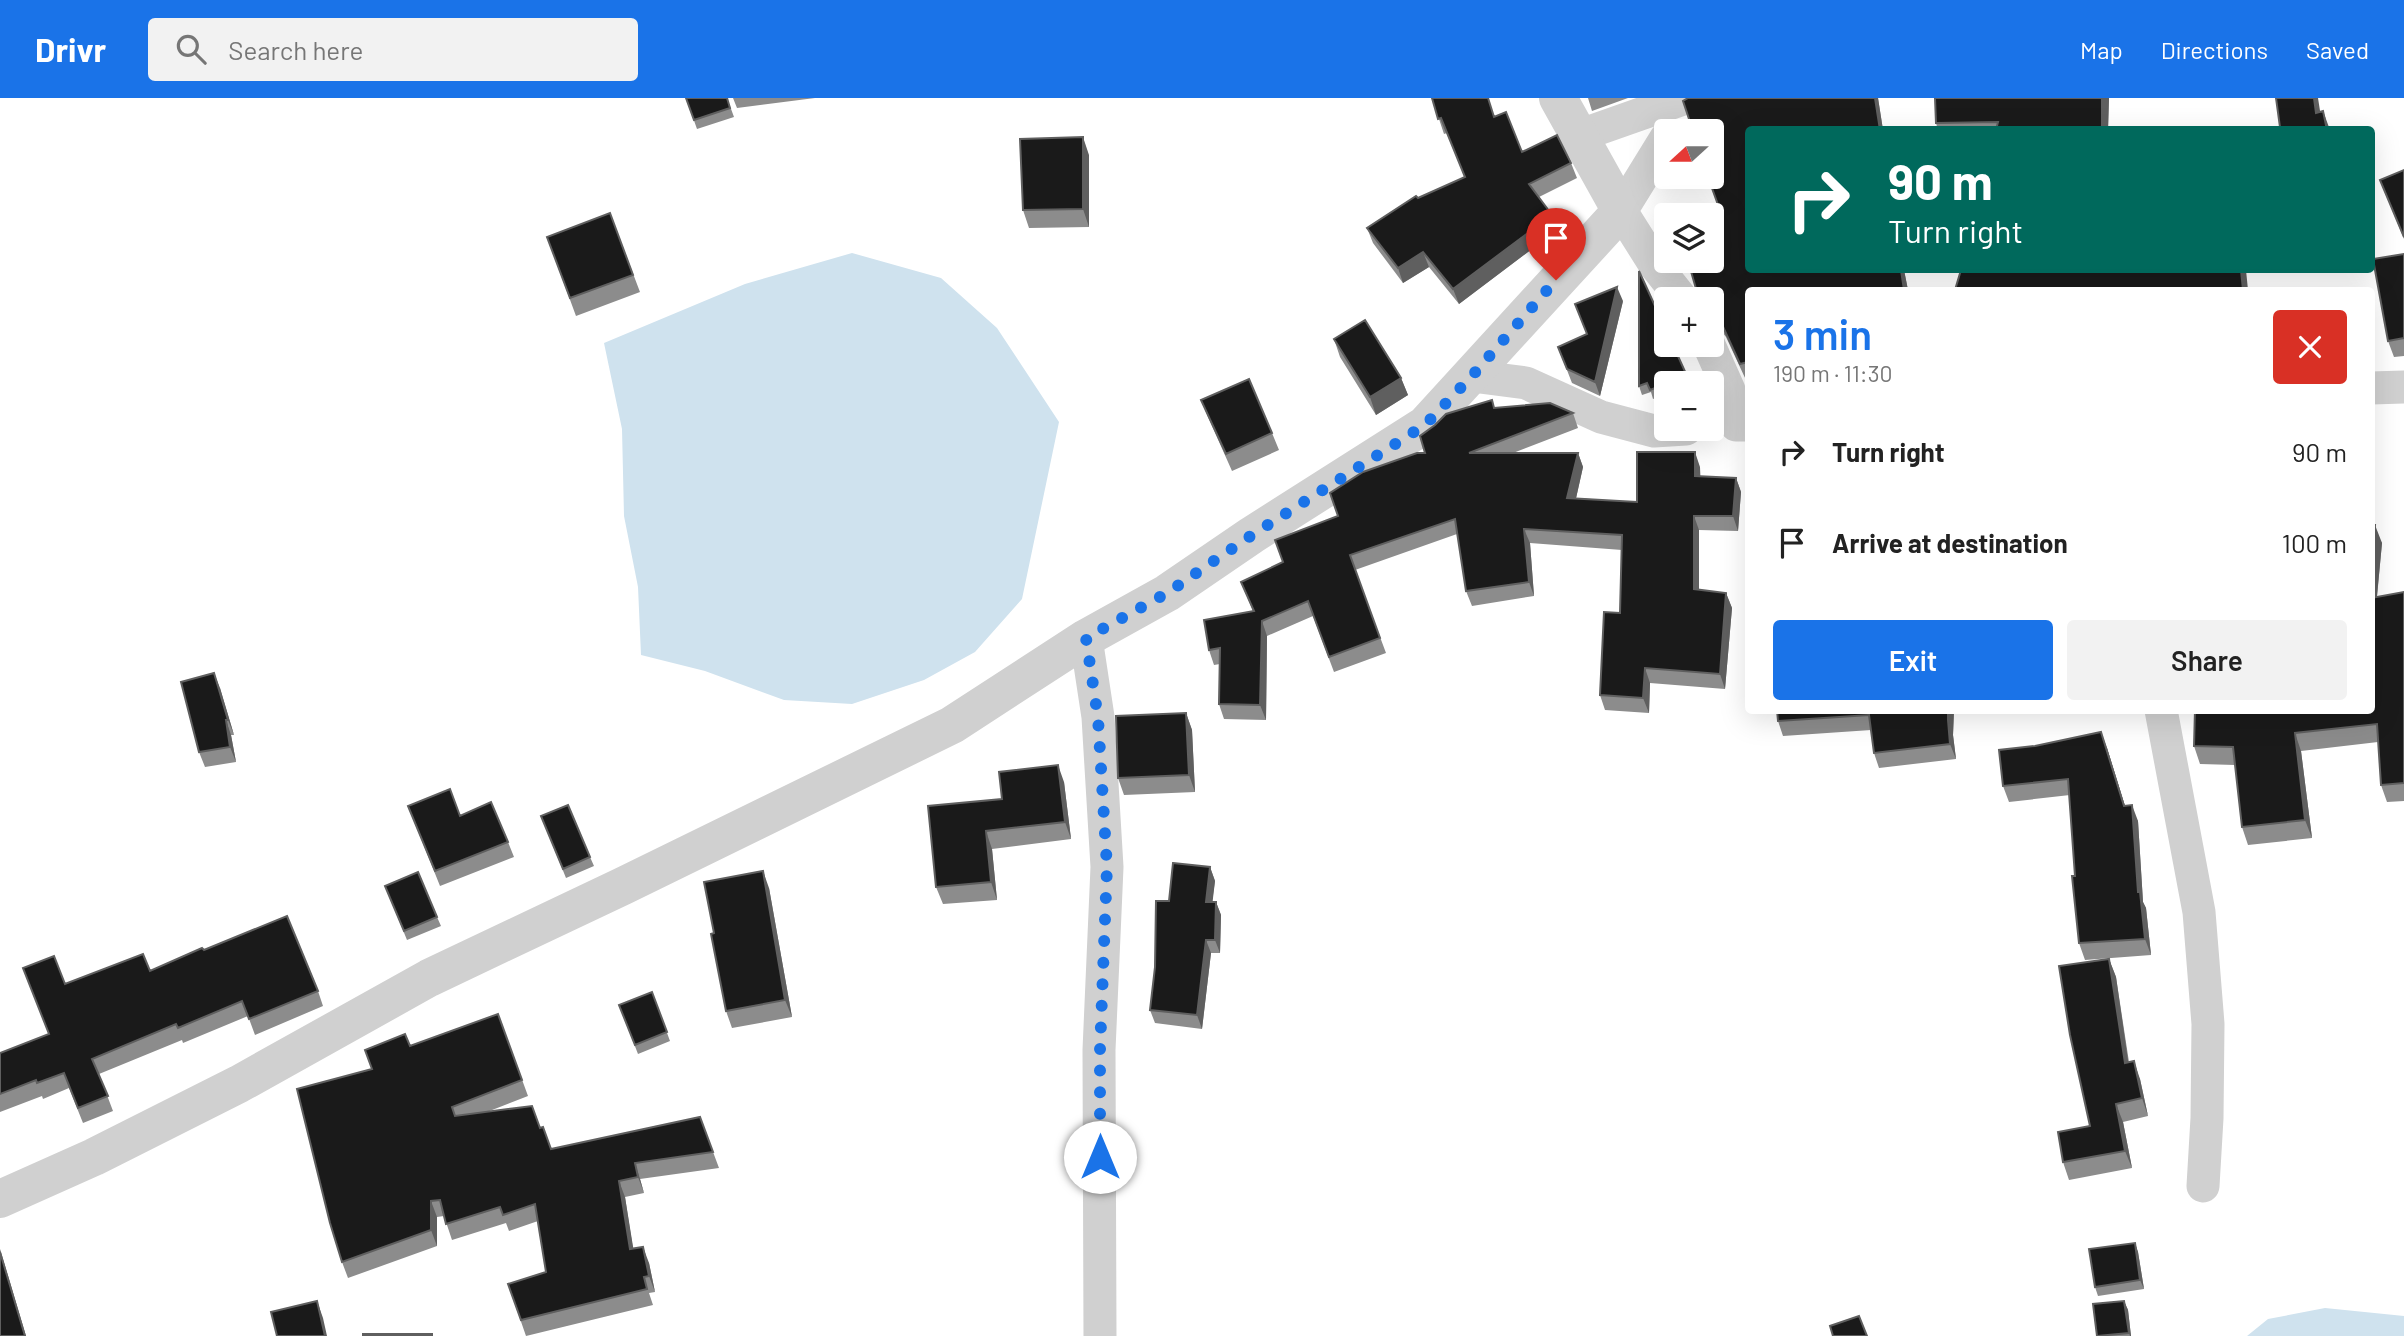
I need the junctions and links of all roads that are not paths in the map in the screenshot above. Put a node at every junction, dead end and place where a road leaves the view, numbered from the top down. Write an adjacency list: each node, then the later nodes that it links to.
1 (1558, 98): 5 (street)
2 (1686, 98): 5 (street)
3 (1694, 98): 4 (street)
4 (1679, 119)
5 (1578, 136): 7 (street)
6 (1654, 157): 7 (street)
7 (1621, 211): 8 (street); 10 (street)
8 (1672, 287)
9 (1714, 357): 13 (street)
10 (1472, 376): 14 (street); 15 (street)
11 (2404, 387): 12 (street)
12 (2375, 388)
13 (1732, 426)
14 (1654, 431)
15 (1086, 638): 18 (street); 19 (street)
16 (2162, 714): 17 (street)
17 (2203, 1186)
18 (0, 1199)
19 (1100, 1336)

